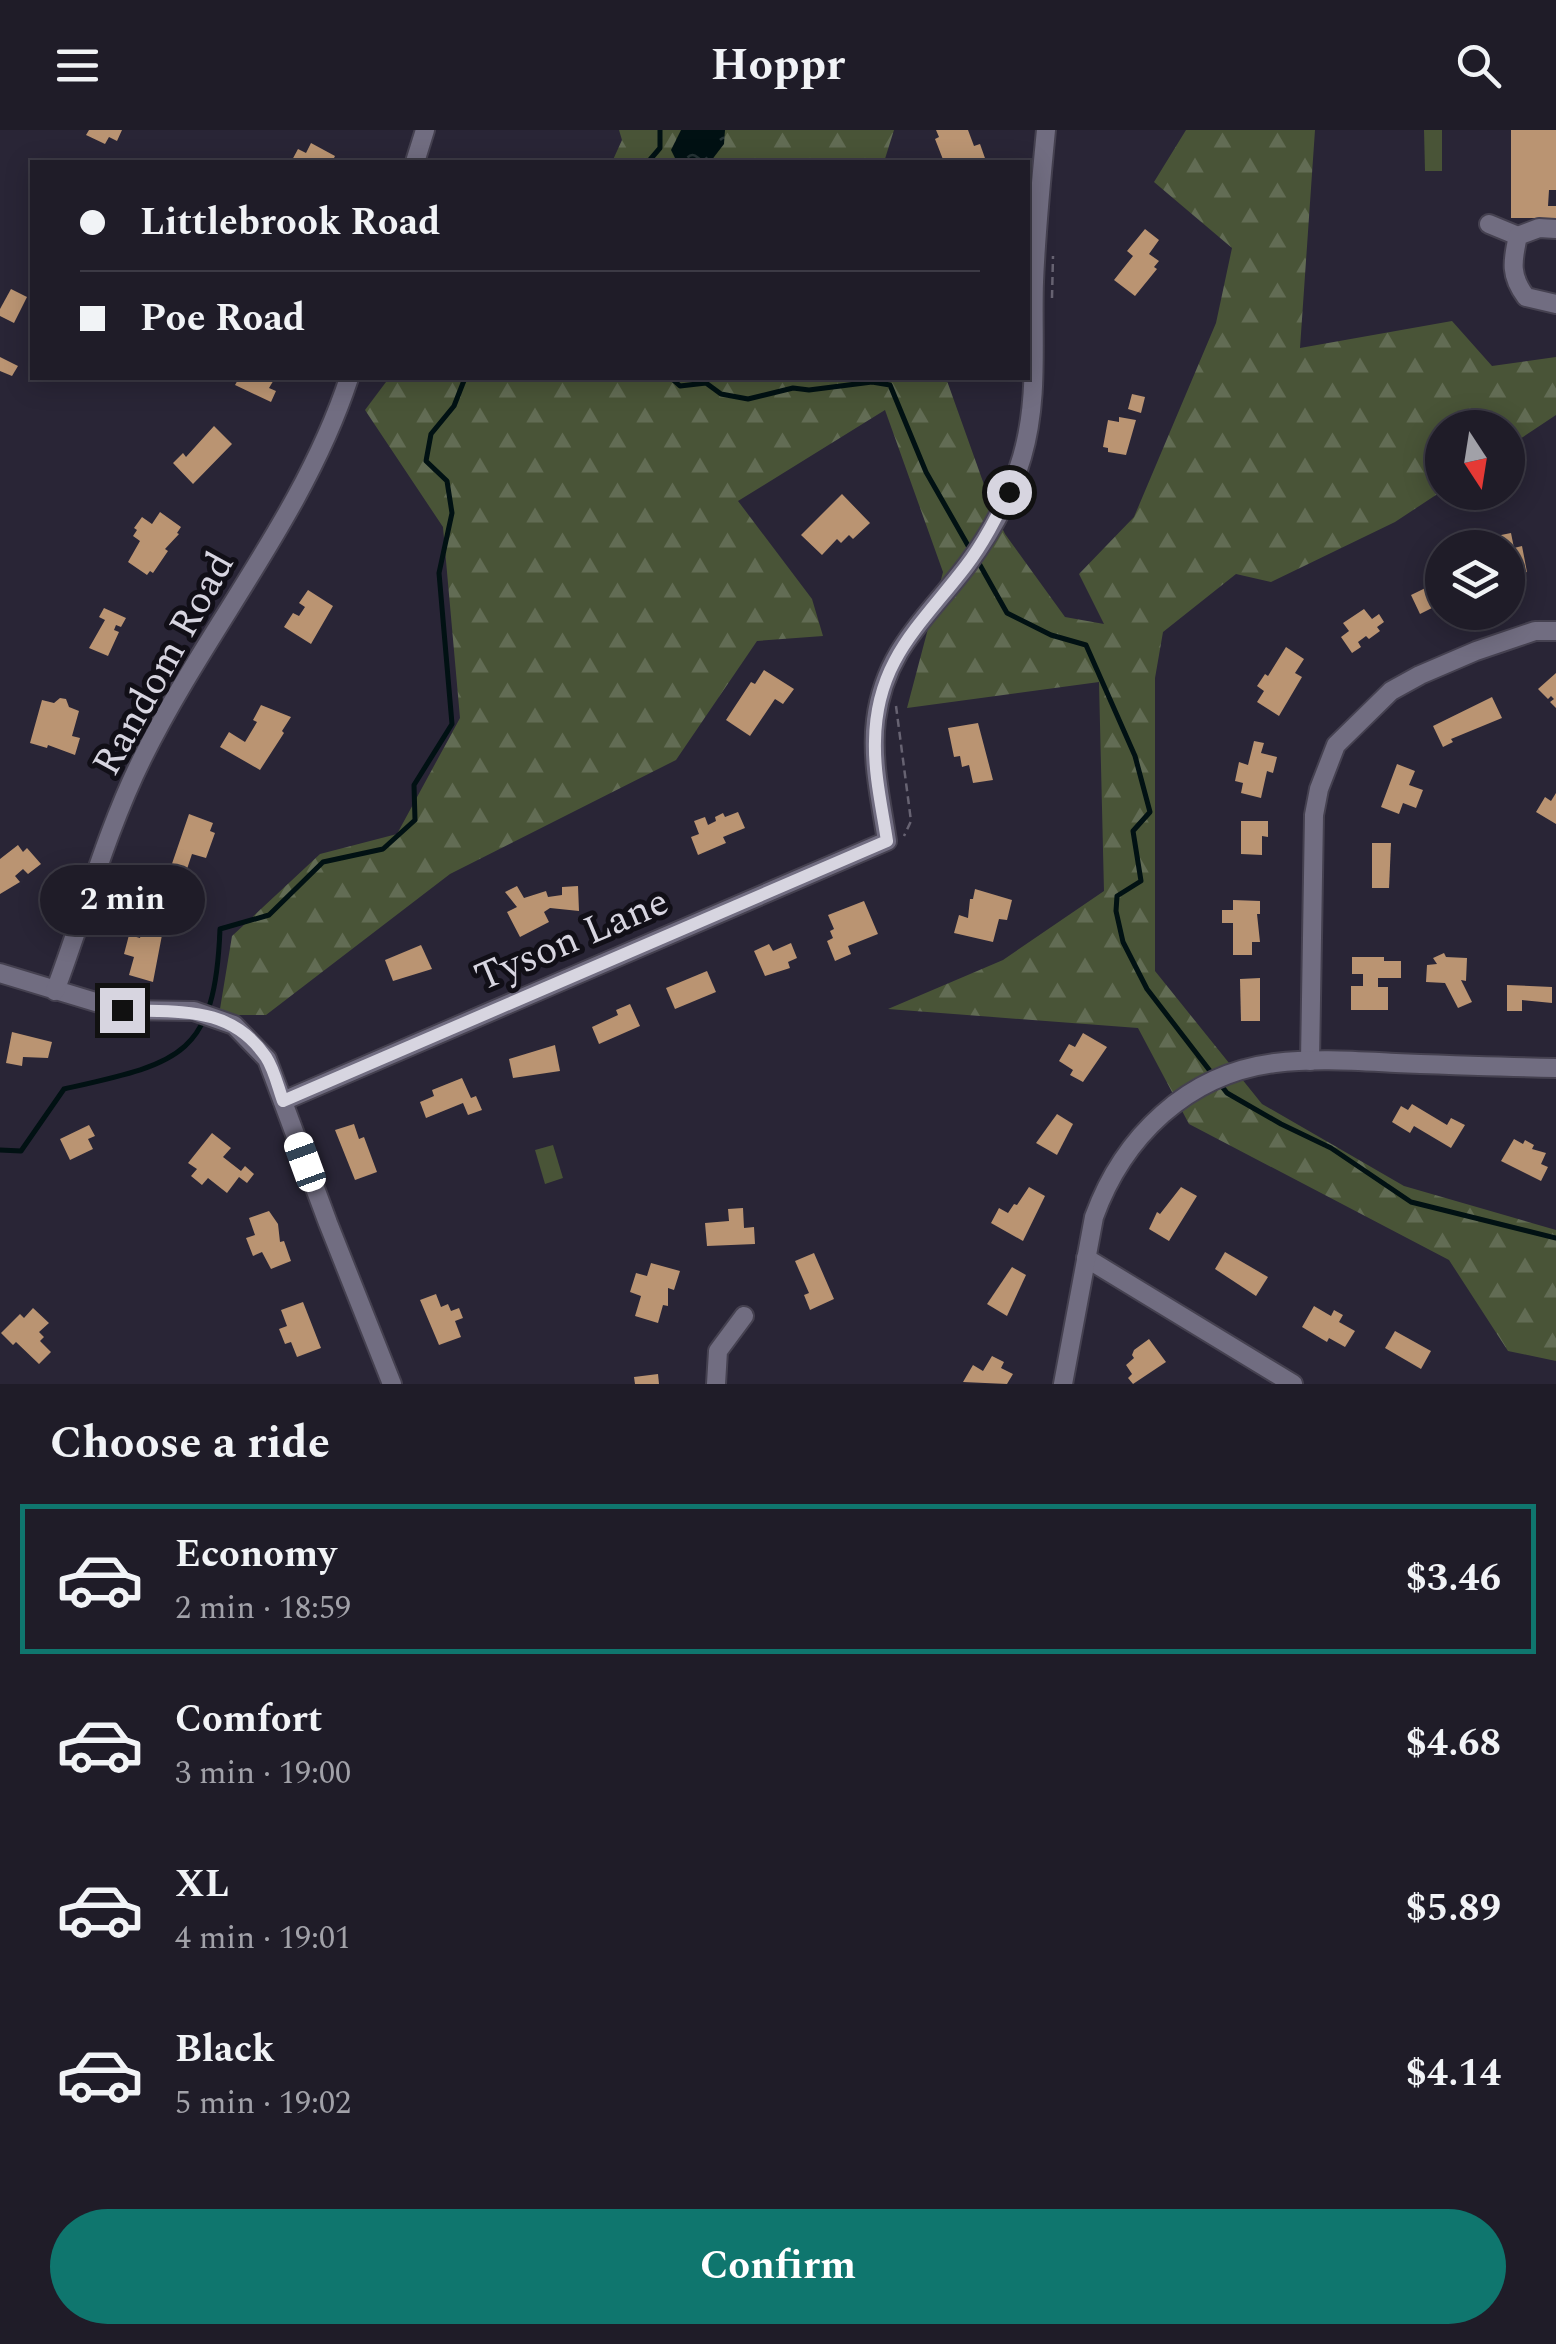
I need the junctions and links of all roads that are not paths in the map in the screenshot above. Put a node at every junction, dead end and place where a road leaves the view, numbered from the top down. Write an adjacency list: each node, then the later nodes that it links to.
1 (425, 130): 3 (street)
2 (1046, 130): 14 (street, Tyson Lane)
3 (416, 160)
4 (1488, 224): 6 (street)
5 (1556, 229): 6 (street)
6 (1518, 236): 7 (street)
7 (1556, 304)
8 (348, 380): 11 (street, Random Road)
9 (1556, 631): 12 (street)
10 (0, 973): 11 (street)
11 (55, 991): 14 (street)
12 (1310, 1060): 13 (street); 15 (street)
13 (1556, 1068)
14 (283, 1101): 17 (street)
15 (1086, 1258): 19 (street); 20 (street)
16 (744, 1316): 18 (street)
17 (392, 1384)
18 (716, 1384)
19 (1063, 1384)
20 (1294, 1384)

